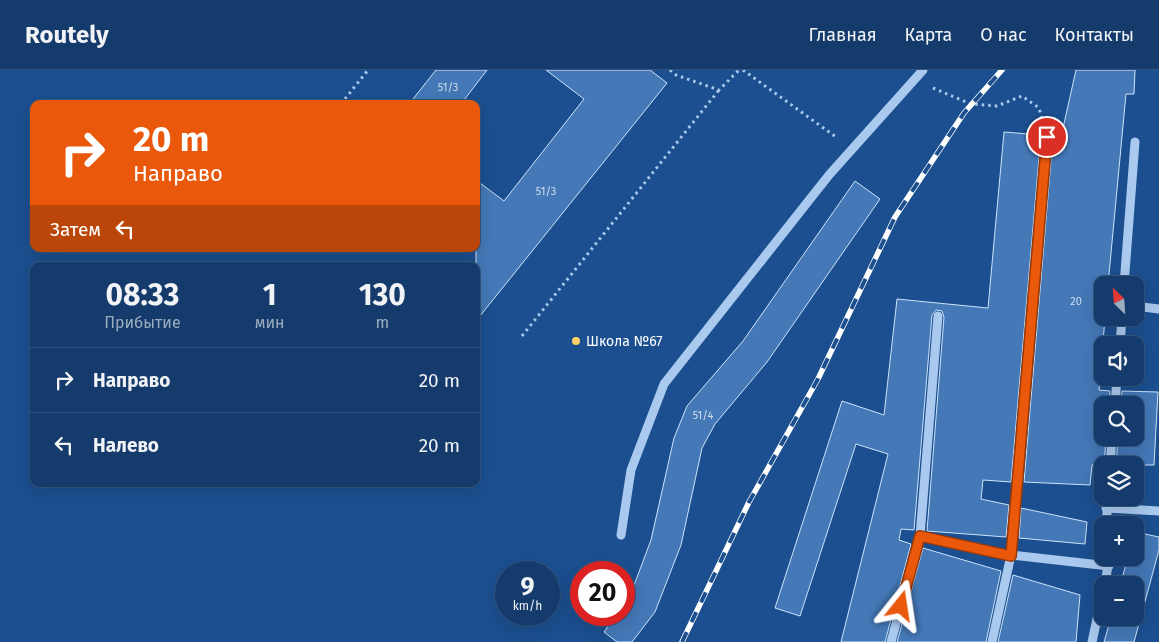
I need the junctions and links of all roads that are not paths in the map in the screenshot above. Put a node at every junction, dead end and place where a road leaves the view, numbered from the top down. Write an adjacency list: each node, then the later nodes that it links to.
1 (923, 70): 11 (lane)
2 (1047, 137): 13 (lane)
3 (1135, 142): 4 (lane)
4 (1125, 276)
5 (1144, 307): 6 (lane)
6 (1159, 309)
7 (938, 316): 12 (lane)
8 (1106, 508): 9 (lane); 10 (lane)
9 (1159, 512)
10 (1106, 516)
11 (621, 535)
12 (920, 536): 13 (lane); 16 (lane)
13 (1011, 556): 14 (lane); 17 (lane)
14 (1094, 561)
15 (1095, 626): 18 (lane)
16 (892, 642)
17 (992, 642)
18 (1092, 642)

